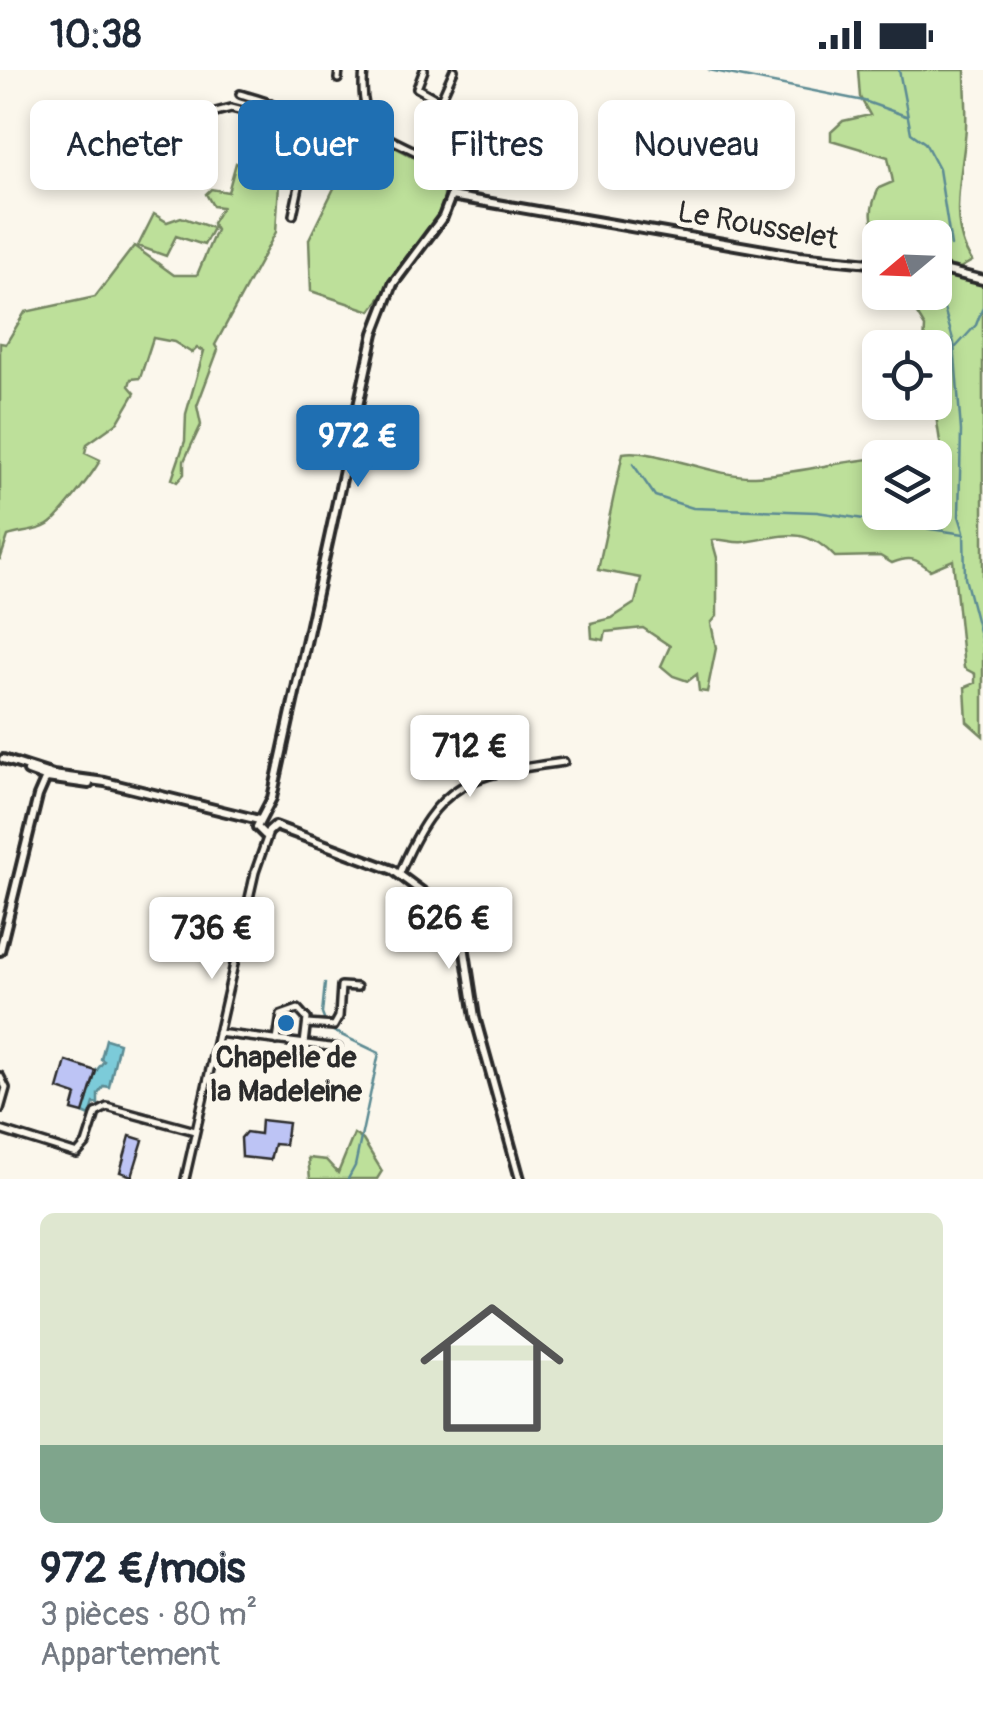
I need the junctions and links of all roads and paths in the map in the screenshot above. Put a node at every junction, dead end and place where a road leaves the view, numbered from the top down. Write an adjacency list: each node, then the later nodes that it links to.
1 (339, 70): 5 (street)
2 (364, 70): 8 (street)
3 (424, 70): 9 (street)
4 (454, 70): 9 (street)
5 (338, 79)
6 (240, 94): 7 (street)
7 (259, 100)
8 (362, 100)
9 (440, 100)
10 (298, 190): 13 (street)
11 (448, 190): 12 (street)
12 (451, 196): 14 (street, Le Rousselet); 22 (street)
13 (293, 216)
14 (862, 263)
15 (952, 272): 16 (street)
16 (983, 280)
17 (2, 758): 19 (street)
18 (564, 762): 23 (street)
19 (37, 772): 20 (street); 21 (street)
20 (47, 776): 21 (street); 22 (street)
21 (38, 796): 24 (street)
22 (266, 826): 23 (street); 27 (street)
23 (400, 873): 36 (street)
24 (0, 951)
25 (358, 987): 26 (street)
26 (308, 1024): 28 (street); 29 (street)
27 (218, 1033): 28 (street); 34 (street)
28 (276, 1042): 29 (street)
29 (304, 1044): 30 (street)
30 (338, 1048)
31 (0, 1076): 32 (street)
32 (0, 1110)
33 (0, 1130): 34 (street)
34 (196, 1132): 35 (street)
35 (184, 1179)
36 (520, 1179)

